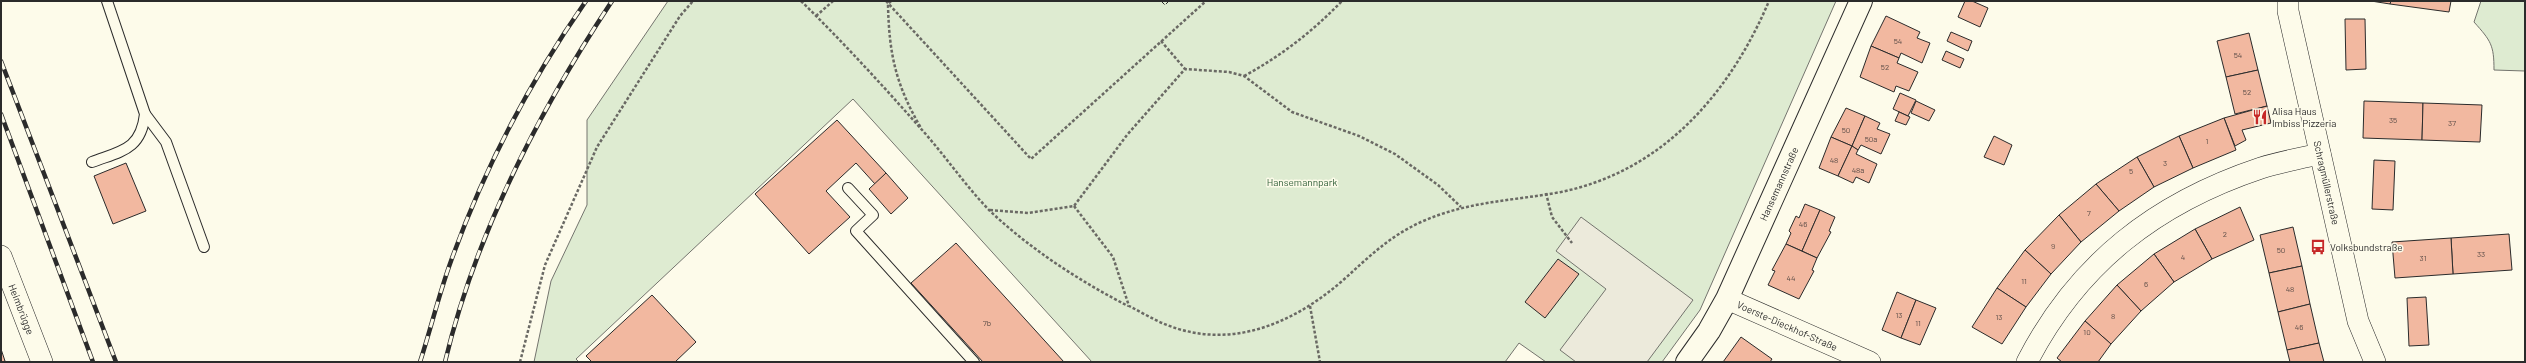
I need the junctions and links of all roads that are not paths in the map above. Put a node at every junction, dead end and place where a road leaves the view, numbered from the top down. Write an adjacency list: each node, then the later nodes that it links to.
1 (107, 1): 4 (lane)
2 (1862, 1): 10 (street, Hansemannstraße)
3 (2288, 1): 5 (street, Schragmüllerstraße)
4 (145, 114): 6 (lane); 8 (lane)
5 (2320, 154): 15 (street); 16 (street, Schragmüllerstraße)
6 (92, 162)
7 (848, 188): 11 (lane)
8 (204, 247)
9 (1, 256): 12 (street, Heimbrügge)
10 (1727, 298): 13 (street, Hansemannstraße); 14 (street, Voerste-Dieckhof-Straße)
11 (969, 360)
12 (42, 362)
13 (1688, 362)
14 (1870, 362)
15 (2027, 362)
16 (2375, 362)

